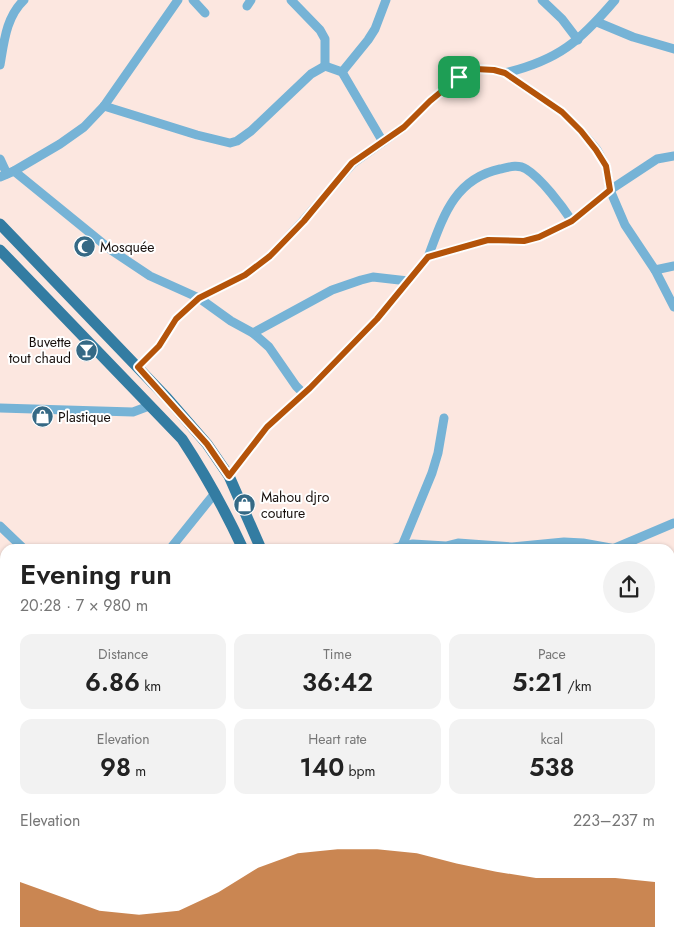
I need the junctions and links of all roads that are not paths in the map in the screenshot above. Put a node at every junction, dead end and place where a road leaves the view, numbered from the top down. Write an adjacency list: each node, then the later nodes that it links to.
1 (24, 0): 11 (street)
2 (178, 0): 18 (street)
3 (193, 0): 8 (street)
4 (291, 0): 15 (street)
5 (386, 0): 16 (street)
6 (542, 0): 12 (street)
7 (615, 0): 9 (street)
8 (205, 13)
9 (597, 22): 12 (street); 13 (street)
10 (0, 24): 11 (street)
11 (6, 33): 14 (street)
12 (578, 40): 17 (street)
13 (674, 49)
14 (0, 65)
15 (325, 66): 16 (street); 18 (street)
16 (342, 72): 19 (street)
17 (505, 73): 19 (street); 23 (street)
18 (104, 106): 22 (street)
19 (383, 142): 31 (street)
20 (674, 156): 23 (street)
21 (0, 159): 22 (street)
22 (7, 174): 31 (street)
23 (610, 190): 24 (street); 29 (street)
24 (572, 221): 27 (street); 27 (street)
25 (0, 224): 34 (main road)
26 (0, 250): 36 (main road)
27 (428, 257): 30 (street)
28 (674, 266): 29 (street)
29 (655, 270): 32 (street)
30 (408, 281): 33 (street); 35 (street)
31 (199, 298): 33 (street); 34 (street)
32 (674, 307)
33 (253, 333): 35 (street)
34 (138, 367): 39 (main road)
35 (303, 393): 39 (street)
36 (149, 406): 37 (street); 40 (main road)
37 (0, 408)
38 (444, 418): 47 (street)
39 (229, 476): 46 (main road)
40 (215, 493): 44 (street); 45 (main road)
41 (674, 523): 52 (street)
42 (0, 526): 43 (street)
43 (19, 544)
44 (174, 544)
45 (240, 544)
46 (259, 544)
47 (403, 544)
48 (454, 544): 49 (street)
49 (472, 544)
50 (543, 544): 51 (street)
51 (581, 544)
52 (624, 544)

